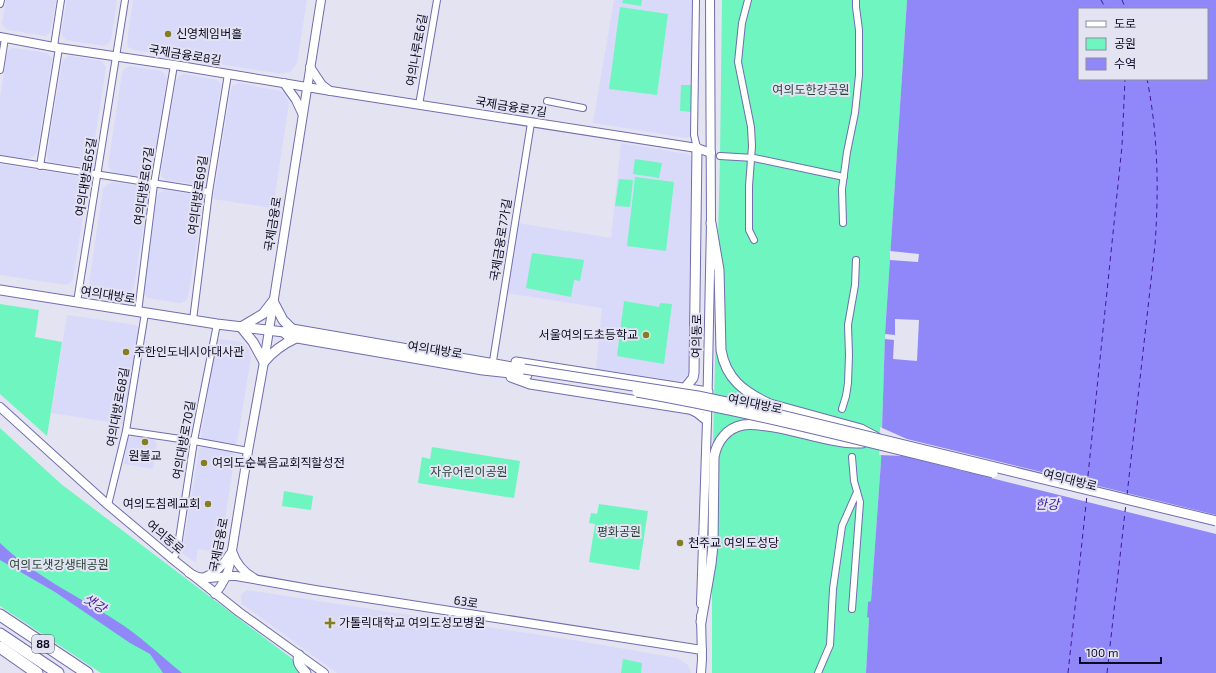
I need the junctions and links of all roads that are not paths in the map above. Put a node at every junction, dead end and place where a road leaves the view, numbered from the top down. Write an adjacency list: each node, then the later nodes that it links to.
1 (1, 0): 10 (street)
2 (62, 0): 12 (street)
3 (125, 0): 13 (street, 여의대방로65길)
4 (321, 0): 15 (street, 국제금융로)
5 (437, 0): 22 (street, 여의나루로6길)
6 (696, 0): 26 (street)
7 (710, 0): 27 (street, 여의동로)
8 (748, 0): 29 (street)
9 (856, 0): 33 (street)
10 (0, 4)
11 (3, 38): 12 (street, 국제금융로8길); 16 (street, 국제금융로8길)
12 (56, 47): 13 (street, 국제금융로8길); 31 (street)
13 (116, 56): 14 (street, 국제금융로8길); 32 (street, 여의대방로65길)
14 (174, 65): 17 (street, 국제금융로8길); 34 (street, 여의대방로67길)
15 (310, 67): 19 (street, 국제금융로); 20 (street)
16 (0, 70)
17 (228, 74): 18 (street, 국제금융로8길); 35 (street, 여의대방로69길)
18 (284, 83): 19 (street, 국제금융로8길); 24 (street)
19 (307, 87): 20 (street, 국제금융로7길); 24 (street, 국제금융로)
20 (331, 91): 22 (street, 국제금융로7길)
21 (547, 101): 23 (street)
22 (419, 104): 25 (street, 국제금융로7길)
23 (583, 108)
24 (303, 114): 41 (street, 국제금융로)
25 (531, 122): 26 (street, 국제금융로7길); 50 (street, 국제금융로7가길)
26 (697, 148): 27 (street, 국제금융로7길); 55 (main road)
27 (711, 153): 37 (street, 여의동로)
28 (720, 156): 29 (street)
29 (751, 158): 33 (street); 38 (street)
30 (0, 159): 31 (street)
31 (40, 166): 32 (street)
32 (98, 175): 34 (street); 42 (street, 여의대방로65길)
33 (844, 177): 36 (street)
34 (154, 184): 35 (street); 43 (street, 여의대방로67길)
35 (210, 192): 44 (street, 여의대방로69길)
36 (843, 222)
37 (711, 223): 56 (street, 여의동로); 64 (main road)
38 (754, 240)
39 (856, 260): 60 (street)
40 (0, 290): 42 (main road, 여의대방로)
41 (274, 301): 46 (main road); 47 (street, 국제금융로); 48 (main road)
42 (77, 302): 43 (main road, 여의대방로)
43 (141, 312): 44 (main road, 여의대방로); 62 (street, 여의대방로68길)
44 (193, 320): 45 (main road, 여의대방로)
45 (217, 324): 46 (main road, 여의대방로); 63 (street, 여의대방로70길)
46 (241, 327): 47 (main road, 여의대방로); 51 (main road)
47 (269, 330): 48 (main road, 여의대방로); 51 (street, 국제금융로)
48 (288, 331): 49 (main road, 여의대방로); 52 (main road, 여의대방로)
49 (296, 338): 51 (main road); 53 (main road, 여의대방로)
50 (493, 361): 52 (main road); 55 (main road)
51 (264, 362): 65 (street, 국제금융로)
52 (481, 362): 54 (main road, 여의대방로)
53 (489, 370): 54 (main road, 여의대방로); 59 (main road)
54 (525, 372): 64 (main road, 여의대방로, bridge)
55 (685, 388): 56 (main road)
56 (708, 392): 57 (street, 여의동로)
57 (708, 405): 59 (main road); 61 (street, 여의동로)
58 (0, 407): 68 (street, 여의동로)
59 (688, 409): 61 (street)
60 (842, 409)
61 (707, 421): 79 (street, 여의동로)
62 (126, 431): 63 (street); 68 (street, 여의대방로68길)
63 (194, 441): 65 (street); 72 (street, 여의대방로70길)
64 (875, 441): 69 (main road, bridge); 70 (main road, 여의대방로, bridge); 79 (main road, bridge)
65 (248, 451): 71 (street, 국제금융로)
66 (852, 457): 67 (street)
67 (856, 492): 77 (street); 90 (street)
68 (108, 505): 72 (street, 여의동로)
69 (1216, 521)
70 (1216, 528)
71 (232, 550): 73 (street); 74 (street, 국제금융로); 75 (street)
72 (173, 559): 73 (street, 여의동로)
73 (192, 574): 74 (street, 63로); 76 (street, 여의동로)
74 (226, 576): 75 (street, 63로); 76 (street, 국제금융로)
75 (258, 580): 82 (street, 63로)
76 (215, 594): 83 (street, 여의동로)
77 (852, 609)
78 (0, 615): 86 (highway, 88)
79 (701, 622): 82 (street, 여의동로)
80 (0, 634): 85 (highway, 88)
81 (0, 647): 84 (highway)
82 (702, 650): 89 (street, 여의동로)
83 (299, 655): 87 (main road); 88 (street, 여의동로)
84 (37, 673)
85 (58, 673)
86 (87, 673)
87 (306, 673)
88 (324, 673)
89 (701, 673)
90 (818, 673)

